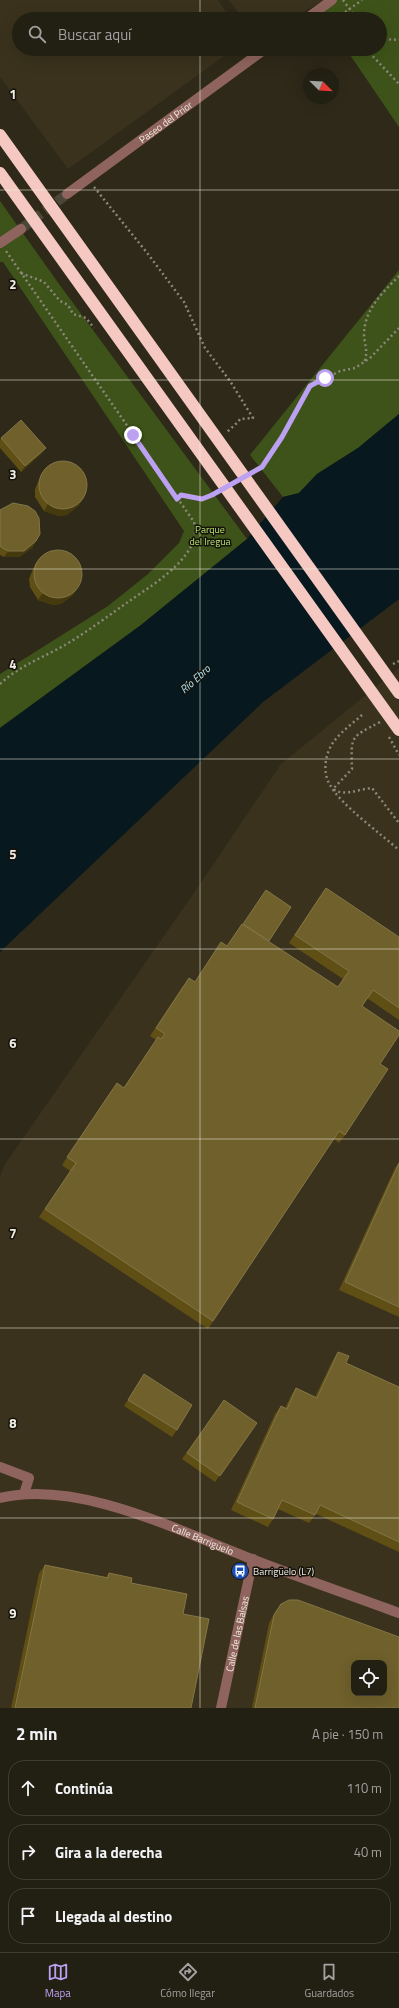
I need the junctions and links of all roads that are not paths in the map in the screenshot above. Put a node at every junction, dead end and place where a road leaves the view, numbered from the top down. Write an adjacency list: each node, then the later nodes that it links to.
1 (332, 0): 2 (street)
2 (316, 12)
3 (255, 56): 6 (street, Paseo del Prior)
4 (0, 135): 9 (highway)
5 (0, 173): 10 (highway)
6 (66, 194)
7 (21, 228): 8 (street)
8 (0, 243)
9 (399, 694)
10 (399, 730)
11 (0, 1467): 12 (street)
12 (24, 1494): 13 (street, Calle Barrigüelo); 14 (street, Calle Barrigüelo)
13 (0, 1498)
14 (253, 1559): 15 (street, Calle Barrigüelo); 16 (street, Calle de las Balsas)
15 (399, 1614)
16 (220, 1708)

